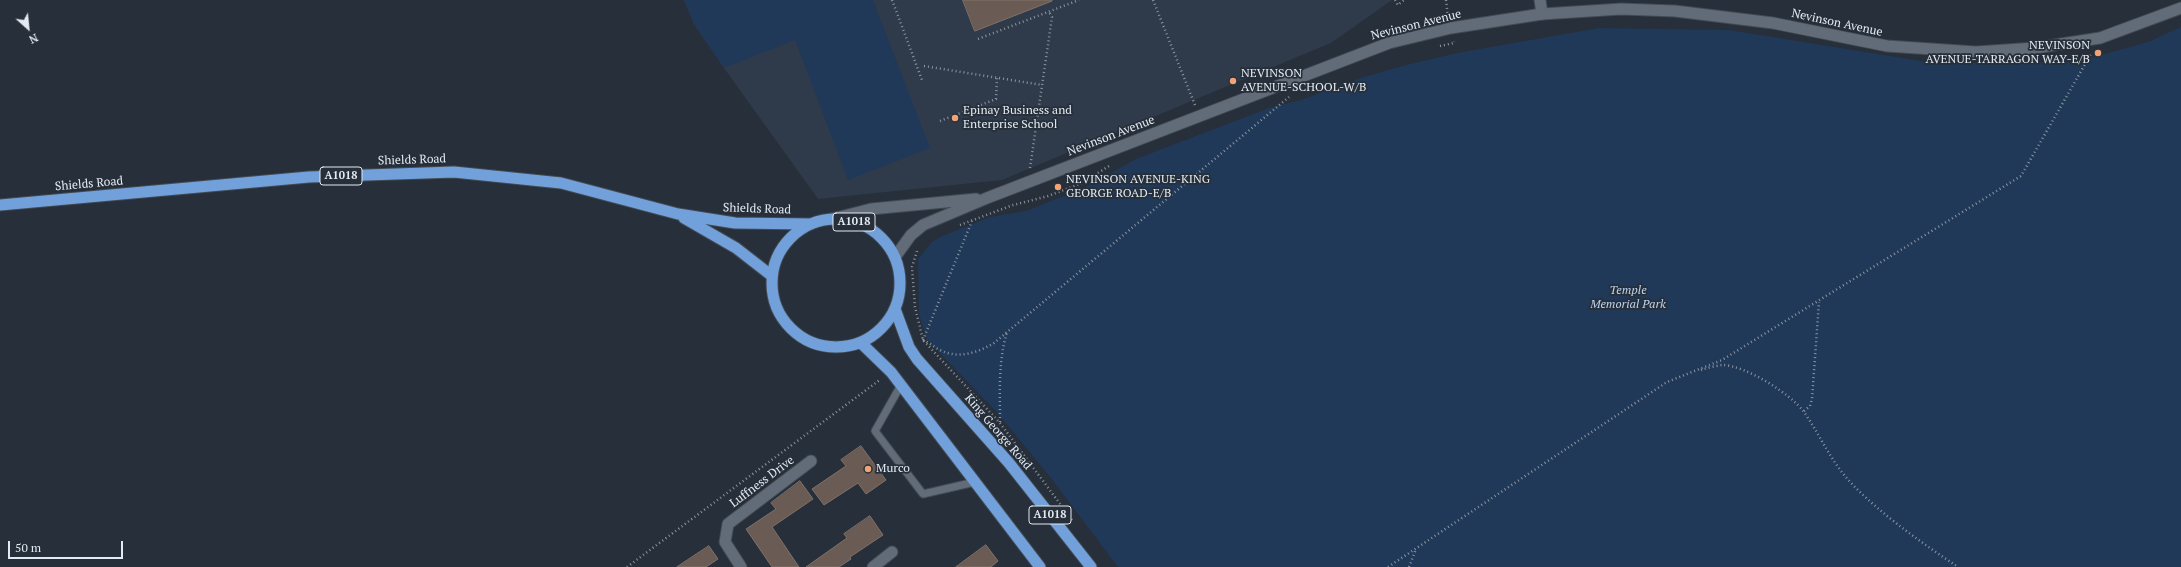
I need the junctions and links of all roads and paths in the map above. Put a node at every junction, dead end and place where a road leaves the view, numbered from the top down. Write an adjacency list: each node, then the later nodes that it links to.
1 (892, 0): 16 (path)
2 (1080, 0): 10 (path)
3 (1153, 0): 19 (path)
4 (1395, 0): 5 (path)
5 (1404, 0)
6 (1446, 0): 9 (path)
7 (1540, 0): 11 (street)
8 (2181, 8): 12 (street, Nevinson Avenue)
9 (1447, 11)
10 (1050, 12): 13 (path); 17 (path)
11 (1542, 14): 12 (street, Nevinson Avenue); 19 (street, Nevinson Avenue)
12 (2100, 38): 31 (path)
13 (978, 39)
14 (924, 66): 15 (path)
15 (997, 78): 17 (path); 20 (path)
16 (922, 80)
17 (1042, 85): 21 (path)
18 (1294, 93): 33 (path)
19 (1200, 116): 21 (street, Nevinson Avenue)
20 (940, 121)
21 (1034, 180): 22 (street, Nevinson Avenue)
22 (987, 198): 25 (street, Nevinson Avenue); 29 (street, Nevinson Avenue)
23 (0, 205): 24 (highway, Shields Road / A1018)
24 (678, 214): 26 (highway, Shields Road / A1018); 30 (highway, Shields Road / A1018)
25 (832, 219): 26 (highway, A1018); 29 (highway, A1018)
26 (811, 224): 30 (highway, A1018)
27 (958, 226): 34 (path)
28 (920, 247): 34 (path)
29 (895, 257): 32 (highway, A1018)
30 (772, 276): 35 (highway, A1018)
31 (1819, 301): 37 (path); 39 (path)
32 (895, 309): 35 (highway, A1018); 49 (highway, King George Road / A1018)
33 (1007, 332): 34 (path); 40 (path)
34 (923, 340)
35 (862, 343): 36 (highway, A1018)
36 (891, 372): 38 (highway, A1018); 45 (path)
37 (1668, 382): 39 (path); 43 (path)
38 (901, 385): 42 (highway, A1018); 42 (lane)
39 (1804, 411): 52 (path)
40 (1000, 423)
41 (812, 461): 46 (street, Luffness Drive)
42 (975, 482): 48 (highway, A1018)
43 (1417, 548): 50 (path); 51 (path)
44 (892, 552): 47 (street)
45 (627, 567)
46 (741, 567)
47 (873, 567)
48 (1040, 567)
49 (1091, 567)
50 (1388, 567)
51 (1409, 567)
52 (1958, 567)

